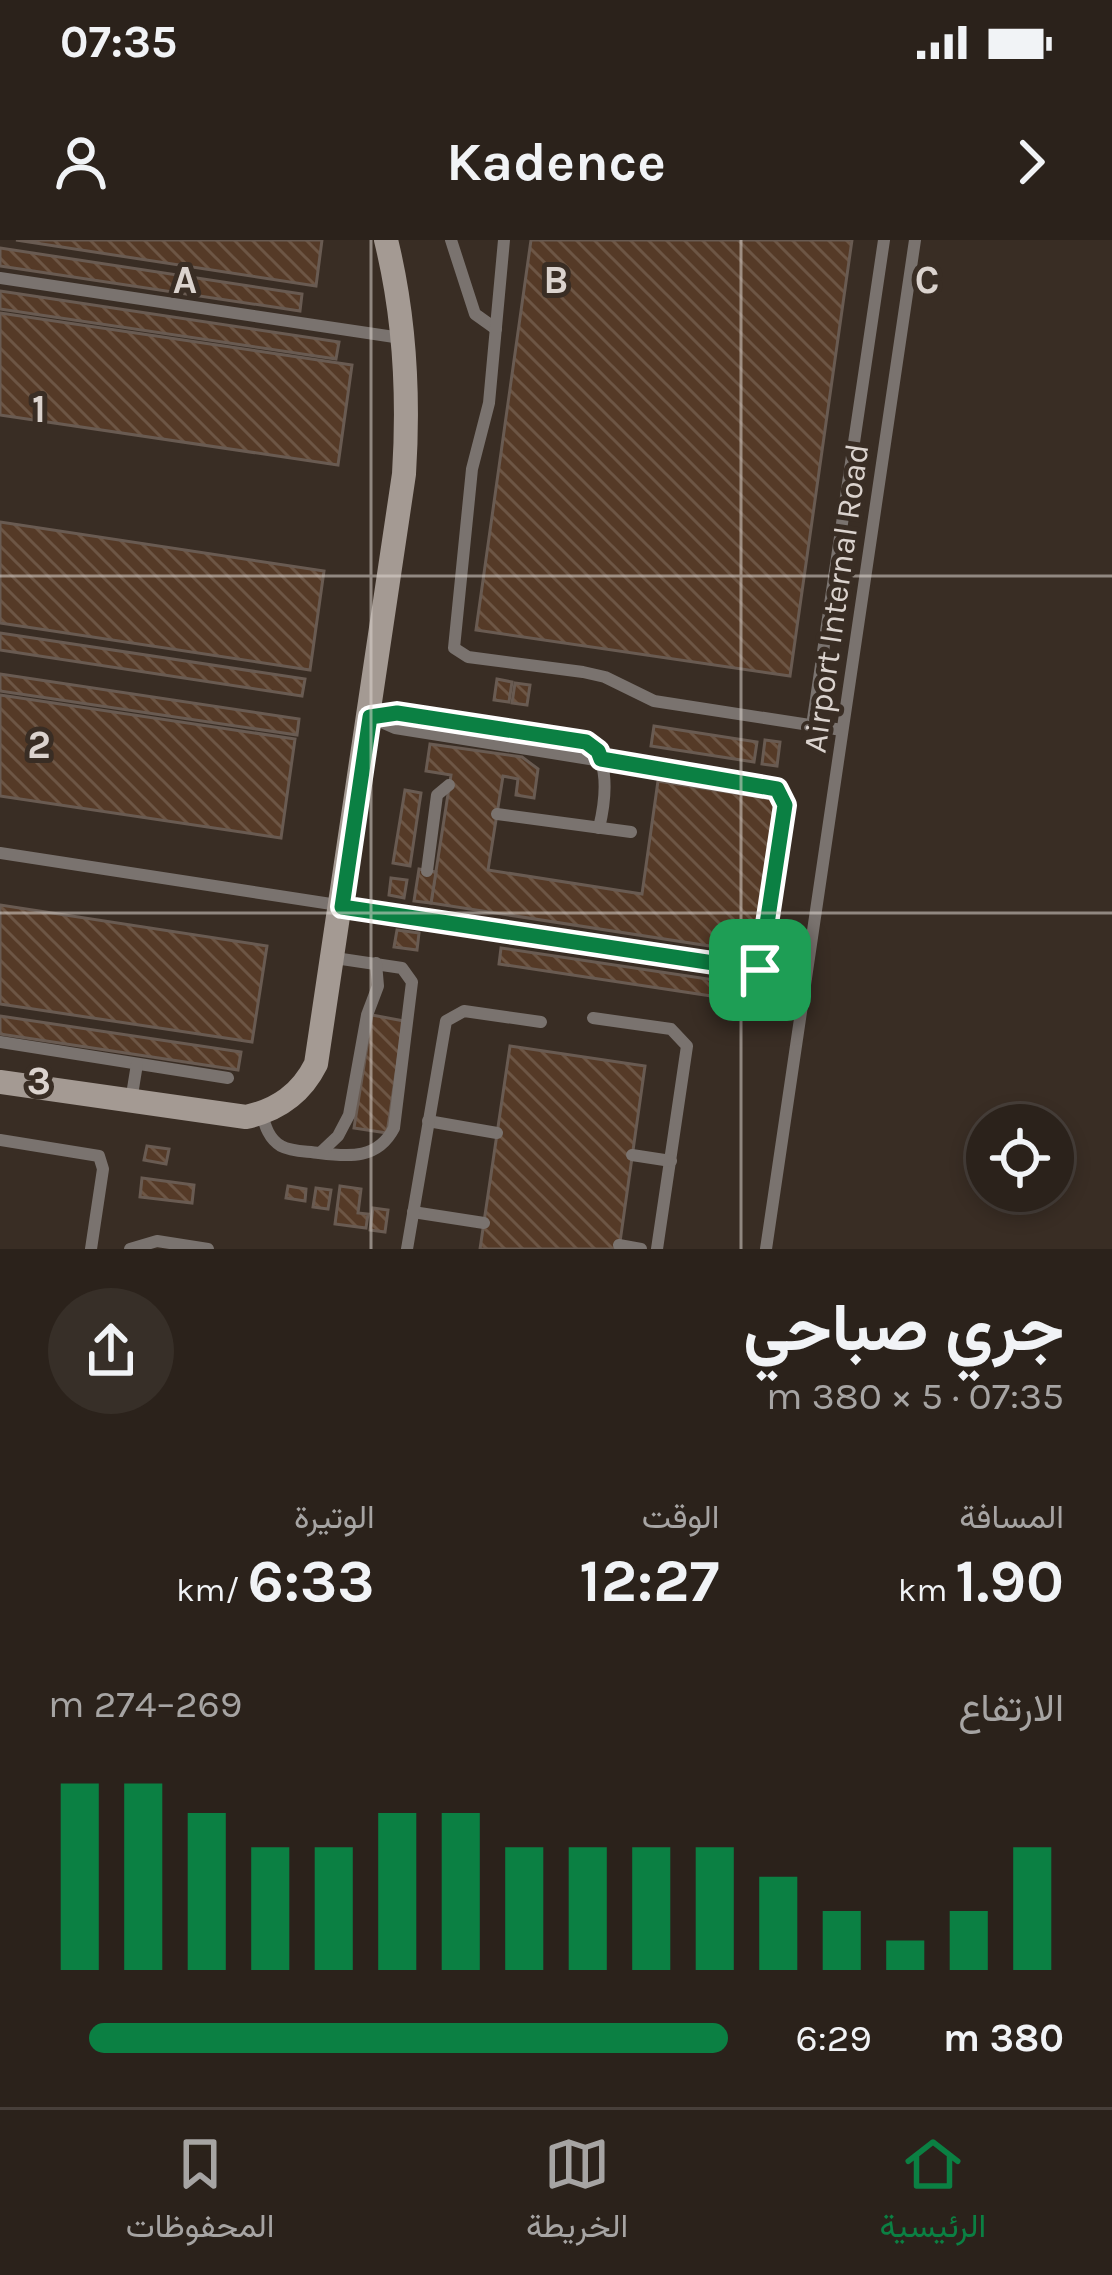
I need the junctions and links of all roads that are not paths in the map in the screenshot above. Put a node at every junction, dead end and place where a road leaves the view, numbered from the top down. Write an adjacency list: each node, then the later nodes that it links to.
1 (386, 240): 8 (street)
2 (451, 240): 7 (lane)
3 (504, 240): 7 (lane)
4 (884, 240): 10 (lane)
5 (915, 240): 11 (lane, Airport Internal Road)
6 (0, 278): 8 (lane)
7 (496, 328): 10 (lane)
8 (403, 338): 9 (street)
9 (370, 717): 12 (lane); 20 (street)
10 (812, 725): 11 (lane)
11 (842, 730): 25 (lane, Airport Internal Road)
12 (601, 759): 15 (lane); 24 (lane)
13 (449, 784): 18 (lane)
14 (497, 814): 15 (lane)
15 (599, 828): 16 (lane)
16 (631, 832)
17 (0, 853): 20 (lane)
18 (427, 871)
19 (422, 902): 21 (lane)
20 (342, 907): 21 (lane); 22 (street)
21 (420, 919): 24 (lane)
22 (334, 958): 23 (lane); 33 (street)
23 (376, 963): 37 (lane); 37 (lane)
24 (760, 970): 25 (lane)
25 (806, 977): 49 (lane, Airport Internal Road)
26 (593, 1018): 39 (lane)
27 (541, 1022): 34 (lane)
28 (0, 1042): 29 (lane)
29 (136, 1064): 30 (lane); 32 (lane)
30 (228, 1078)
31 (0, 1082): 32 (street)
32 (130, 1102): 33 (street)
33 (262, 1114): 37 (lane)
34 (428, 1121): 35 (lane); 40 (lane)
35 (497, 1133)
36 (0, 1140): 43 (lane)
37 (320, 1153)
38 (632, 1155): 39 (lane)
39 (670, 1161): 48 (lane)
40 (413, 1212): 41 (lane); 46 (lane)
41 (484, 1223)
42 (619, 1245): 47 (lane)
43 (91, 1249)
44 (130, 1249): 45 (lane)
45 (208, 1249)
46 (407, 1249)
47 (641, 1249)
48 (657, 1249)
49 (766, 1249)

